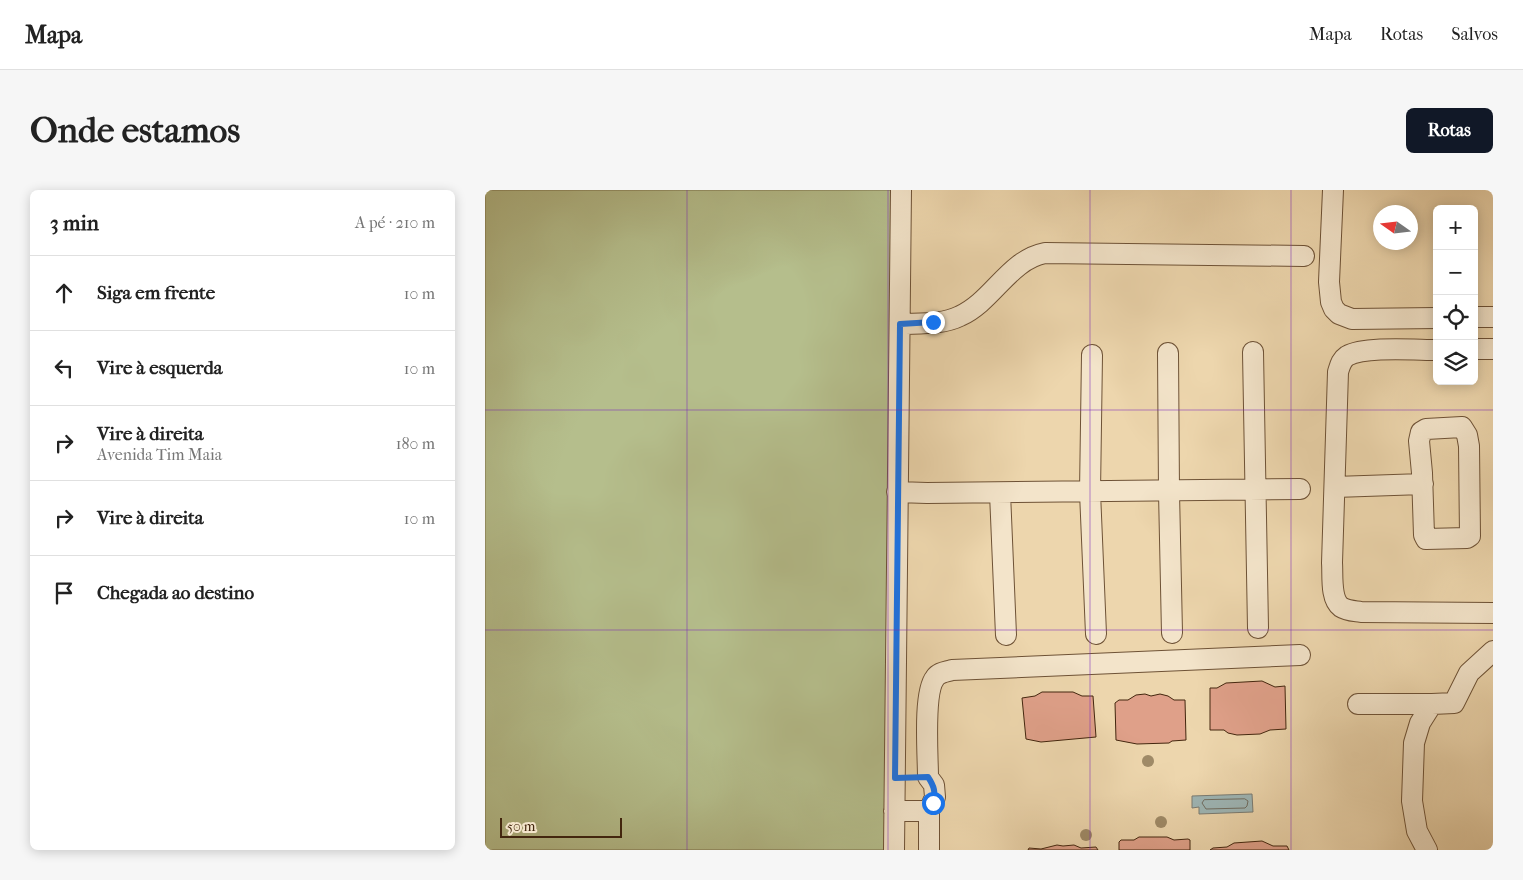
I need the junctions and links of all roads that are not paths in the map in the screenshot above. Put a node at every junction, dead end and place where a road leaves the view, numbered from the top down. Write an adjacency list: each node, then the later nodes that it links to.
1 (901, 190): 7 (street)
2 (1333, 190): 6 (street)
3 (1304, 256): 7 (street)
4 (1478, 317): 5 (street)
5 (1493, 317)
6 (1433, 318)
7 (900, 324): 18 (street)
8 (1478, 349): 9 (street)
9 (1493, 349)
10 (1433, 350): 15 (street)
11 (1253, 352): 16 (street)
12 (1168, 354): 20 (street)
13 (1092, 355): 19 (street)
14 (1423, 484): 14 (street); 15 (street)
15 (1335, 487): 22 (street)
16 (1255, 489): 17 (street); 20 (street); 23 (street)
17 (1300, 489)
18 (897, 492): 21 (street); 32 (street)
19 (1090, 492): 20 (street); 21 (street); 25 (street)
20 (1169, 492): 24 (street)
21 (1000, 493): 26 (street)
22 (1493, 613)
23 (1258, 628)
24 (1172, 633)
25 (1096, 634)
26 (1006, 635)
27 (1493, 651): 30 (street)
28 (1301, 655): 31 (street)
29 (1357, 704): 30 (street)
30 (1432, 704): 37 (street)
31 (928, 777): 32 (street); 34 (street)
32 (895, 778): 33 (street)
33 (894, 811): 34 (street); 35 (street)
34 (929, 811): 36 (street)
35 (894, 850)
36 (929, 850)
37 (1427, 850)

